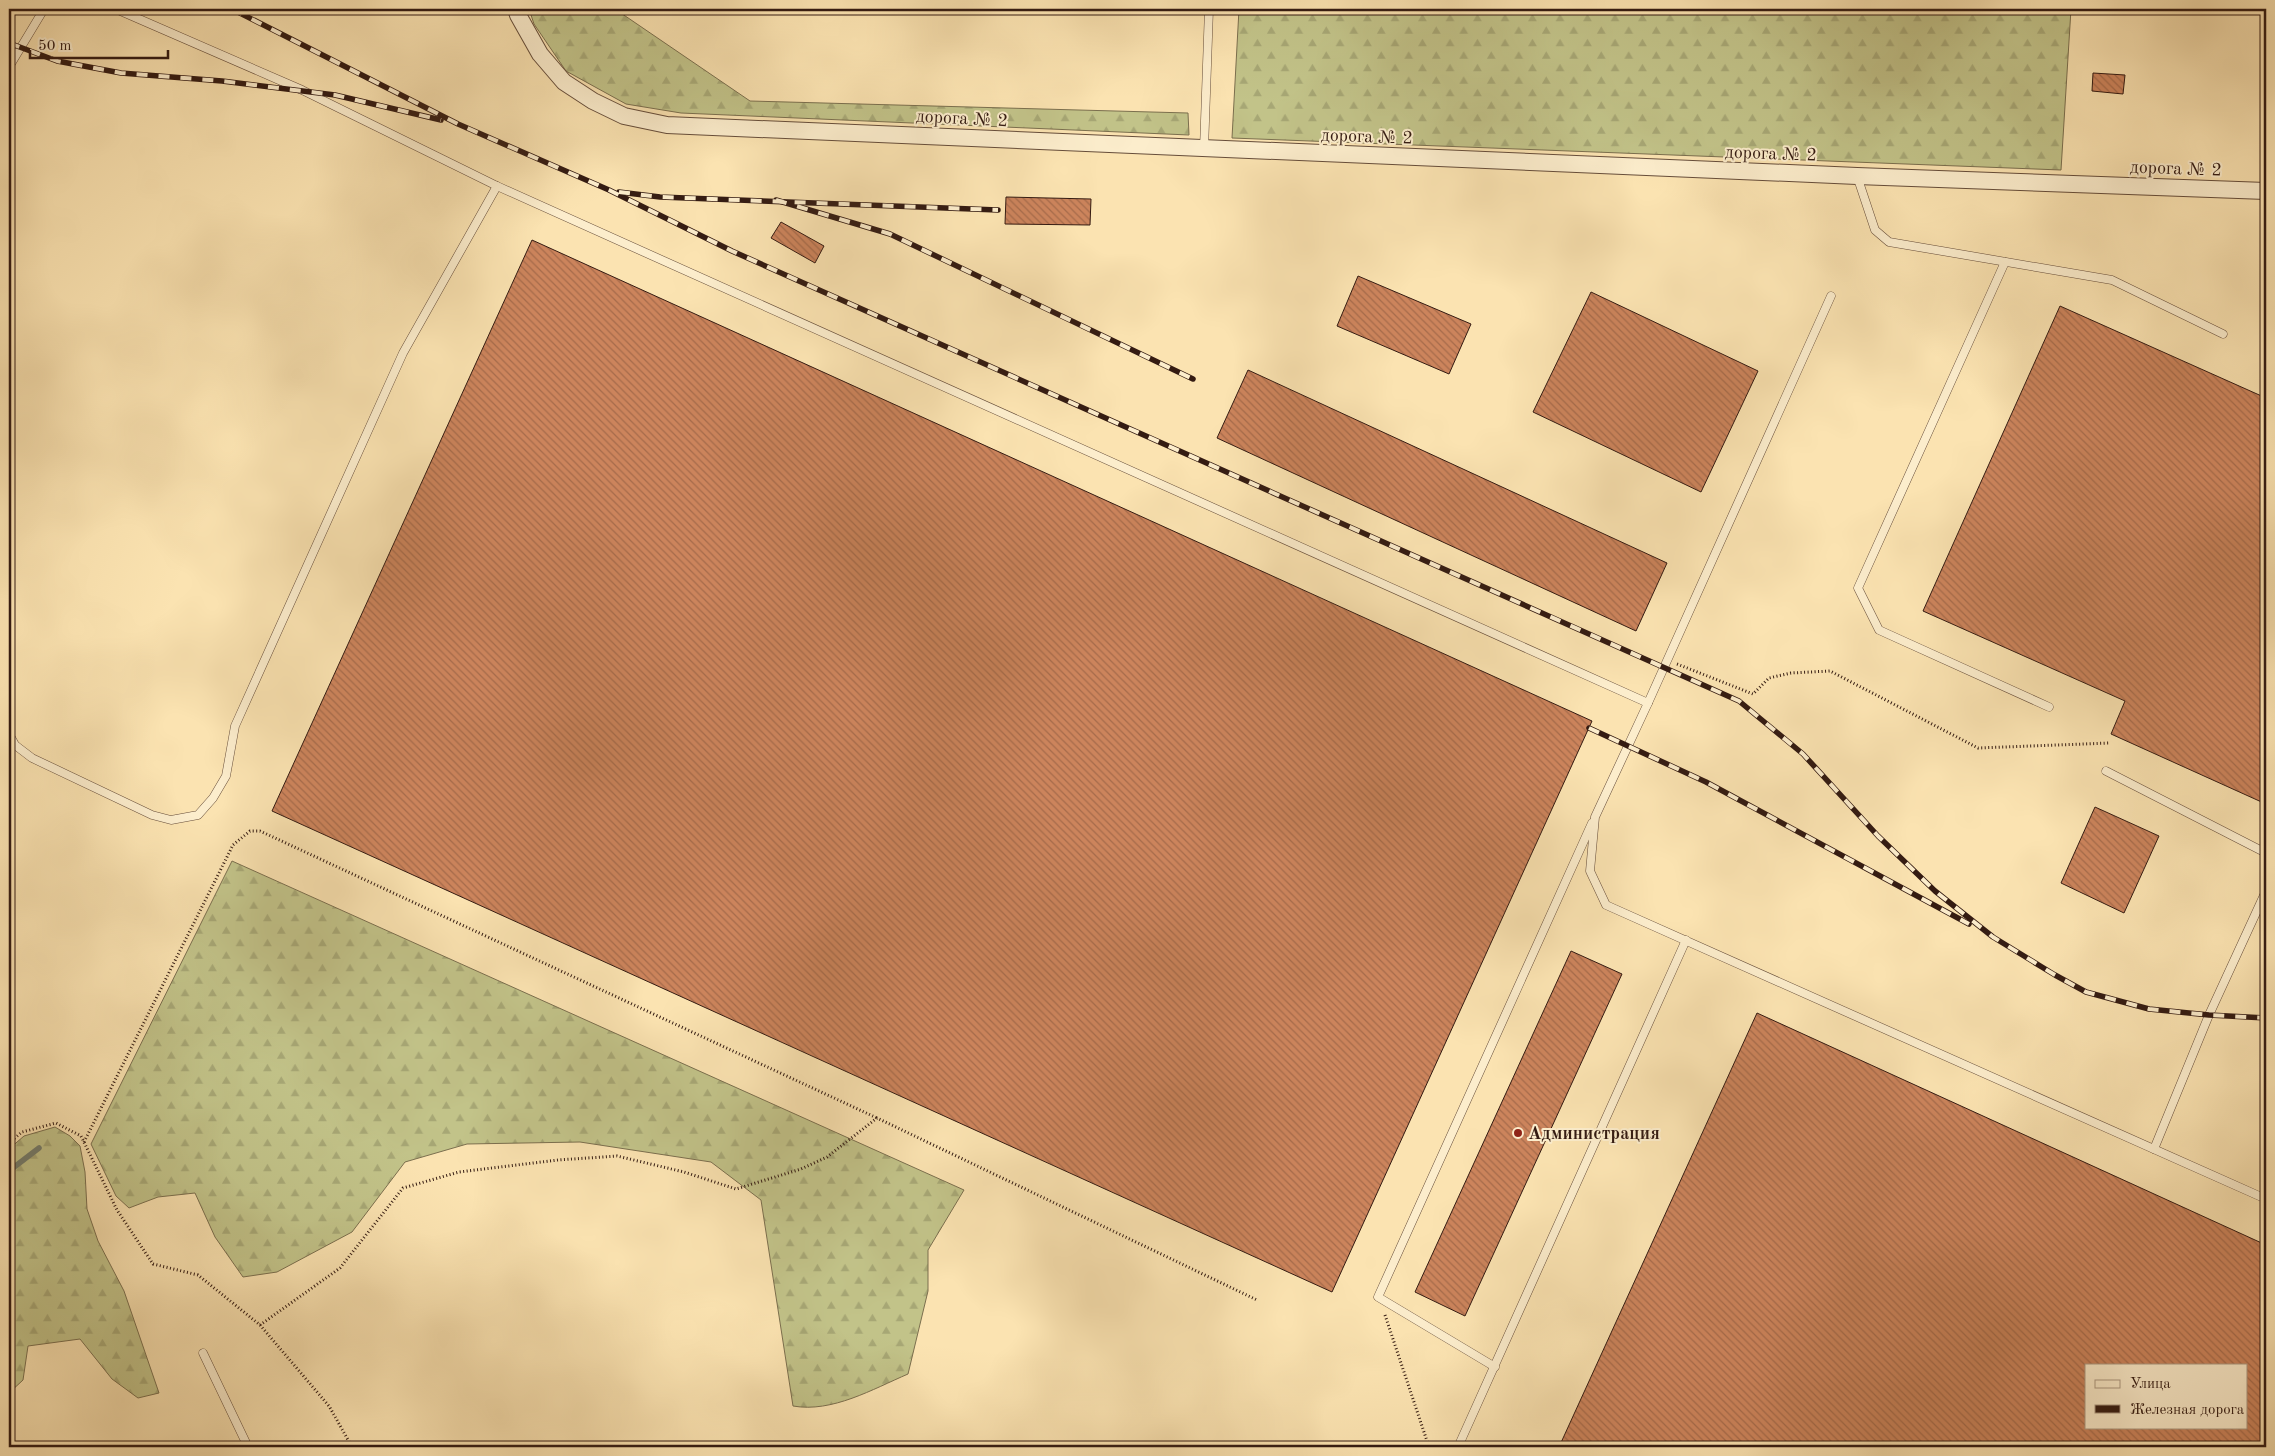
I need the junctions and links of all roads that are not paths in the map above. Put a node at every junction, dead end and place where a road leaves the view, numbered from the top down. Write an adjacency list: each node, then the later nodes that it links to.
1 (44, 9): 5 (lane)
2 (116, 9): 8 (lane)
3 (516, 9): 6 (street, дорога № 2)
4 (1209, 9): 6 (lane)
5 (9, 67)
6 (1204, 149): 7 (street, дорога № 2)
7 (1857, 176): 9 (street, дорога № 2); 10 (lane)
8 (497, 186): 13 (lane); 15 (lane)
9 (2266, 191)
10 (2005, 262): 12 (lane); 14 (lane)
11 (1831, 296): 13 (lane)
12 (2223, 334)
13 (1648, 703): 17 (lane)
14 (2049, 706)
15 (9, 734)
16 (2106, 771): 18 (lane)
17 (1595, 817): 20 (lane); 24 (lane)
18 (2266, 853)
19 (2266, 891): 21 (lane)
20 (1686, 940): 21 (lane); 24 (lane)
21 (2154, 1149): 22 (lane)
22 (2266, 1199)
23 (203, 1353): 25 (lane)
24 (1495, 1367): 26 (lane)
25 (248, 1447)
26 (1458, 1447)

